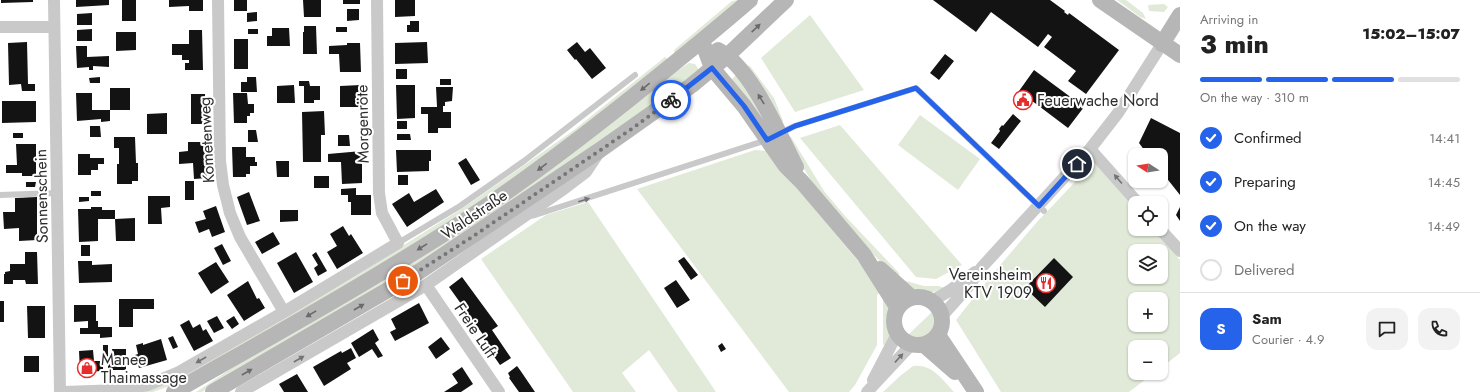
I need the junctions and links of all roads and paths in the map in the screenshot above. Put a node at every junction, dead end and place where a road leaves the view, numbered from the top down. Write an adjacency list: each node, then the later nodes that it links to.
1 (54, 0): 9 (street, Sonnenschein)
2 (218, 0): 33 (street, Kometenweg)
3 (377, 0): 25 (street, Morgenröte)
4 (750, 0): 10 (main road, Waldstraße)
5 (786, 0): 12 (main road, Waldstraße, one-way to 5)
6 (1100, 0): 11 (main road)
7 (1180, 15): 11 (main road)
8 (0, 27): 9 (street)
9 (54, 27): 19 (street, Sonnenschein)
10 (702, 41): 12 (main road); 14 (main road); 41 (main road, Waldstraße, one-way to 41)
11 (1162, 44): 13 (main road); 18 (street)
12 (728, 55): 14 (main road, Waldstraße); 16 (main road, one-way to 12)
13 (1180, 55)
14 (712, 68): 16 (main road); 17 (main road, Waldstraße)
15 (635, 75): 25 (lane, Waldstraße)
16 (773, 136): 22 (lane); 23 (lane, one-way to 16); 27 (main road)
17 (600, 150): 23 (street, Waldstraße); 42 (main road, Waldstraße, one-way to 17)
18 (1094, 152): 21 (street, one-way to 18); 22 (street)
19 (57, 193): 20 (lane); 39 (street, Sonnenschein)
20 (0, 195)
21 (1132, 196)
22 (1041, 208): 28 (street)
23 (526, 216): 29 (street, Waldstraße)
24 (1166, 236): 26 (street)
25 (398, 243): 33 (street, Waldstraße)
26 (1180, 251)
27 (864, 255): 30 (main road); 32 (main road)
28 (982, 267): 31 (street); 34 (street)
29 (426, 285): 43 (street, Waldstraße, one-way to 29); 44 (street, Freie Luft)
30 (911, 297): 31 (main road); 32 (main road)
31 (932, 301): 34 (main road)
32 (897, 307): 35 (main road)
33 (284, 312): 40 (street, Waldstraße, one-way to 40)
34 (942, 316): 36 (main road)
35 (897, 334): 37 (main road); 45 (street)
36 (938, 334): 37 (main road); 38 (main road)
37 (918, 345): 38 (main road); 45 (street, one-way to 37)
38 (975, 391)
39 (60, 392)
40 (64, 392)
41 (174, 392)
42 (213, 392)
43 (241, 392)
44 (499, 392)
45 (867, 392)

